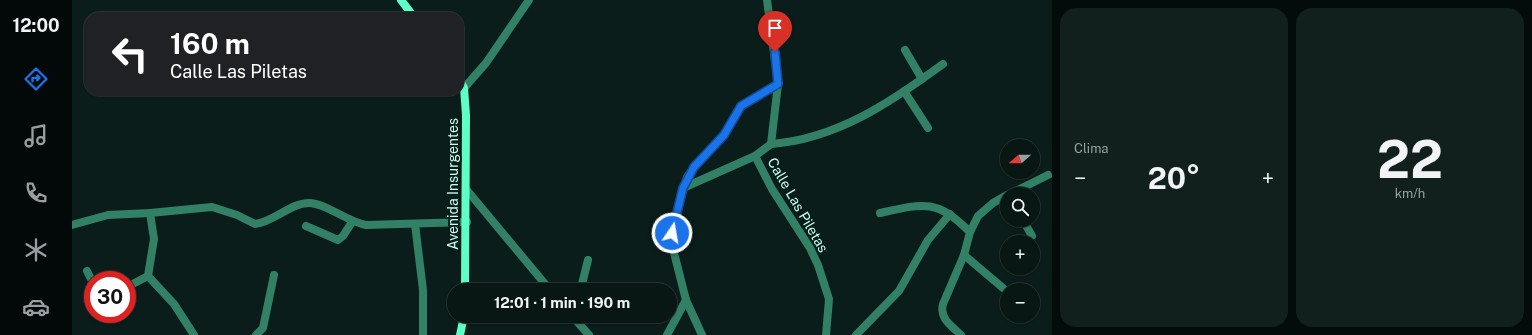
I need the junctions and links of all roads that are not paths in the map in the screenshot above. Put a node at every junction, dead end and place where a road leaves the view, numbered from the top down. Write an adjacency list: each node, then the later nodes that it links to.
1 (401, 0): 4 (main road)
2 (529, 0): 9 (street)
3 (767, 0): 8 (street, Calle Las Piletas)
4 (410, 12)
5 (905, 50): 7 (street)
6 (943, 64): 7 (street)
7 (922, 79): 10 (street)
8 (778, 84): 12 (street, Calle Las Piletas); 16 (street)
9 (464, 88): 17 (main road, Avenida Insurgentes)
10 (904, 91): 11 (street); 12 (street)
11 (928, 128)
12 (771, 144): 13 (street, Calle Las Piletas)
13 (755, 156): 16 (street); 47 (street, Calle Las Piletas)
14 (1048, 176): 15 (street)
15 (1025, 187)
16 (683, 188): 37 (street)
17 (466, 189): 23 (main road, Avenida Insurgentes); 34 (street)
18 (1000, 199): 27 (street)
19 (150, 213): 22 (street); 25 (street); 31 (street)
20 (880, 213): 21 (street)
21 (950, 214): 27 (street); 48 (street)
22 (352, 222): 24 (street); 26 (street)
23 (467, 222): 24 (street); 33 (main road, Avenida Insurgentes)
24 (415, 224): 42 (street)
25 (72, 225)
26 (306, 226)
27 (970, 232): 28 (street)
28 (964, 255): 36 (street); 49 (street)
29 (588, 260): 35 (street)
30 (274, 275): 41 (street)
31 (148, 276): 32 (street); 40 (street)
32 (136, 282)
33 (465, 283)
34 (544, 283)
35 (579, 283)
36 (1000, 285)
37 (686, 300): 45 (street); 46 (street)
38 (463, 323): 43 (main road)
39 (578, 323): 44 (street)
40 (194, 335)
41 (256, 335)
42 (423, 335)
43 (460, 335)
44 (588, 335)
45 (667, 335)
46 (702, 335)
47 (826, 335)
48 (856, 335)
49 (961, 335)

